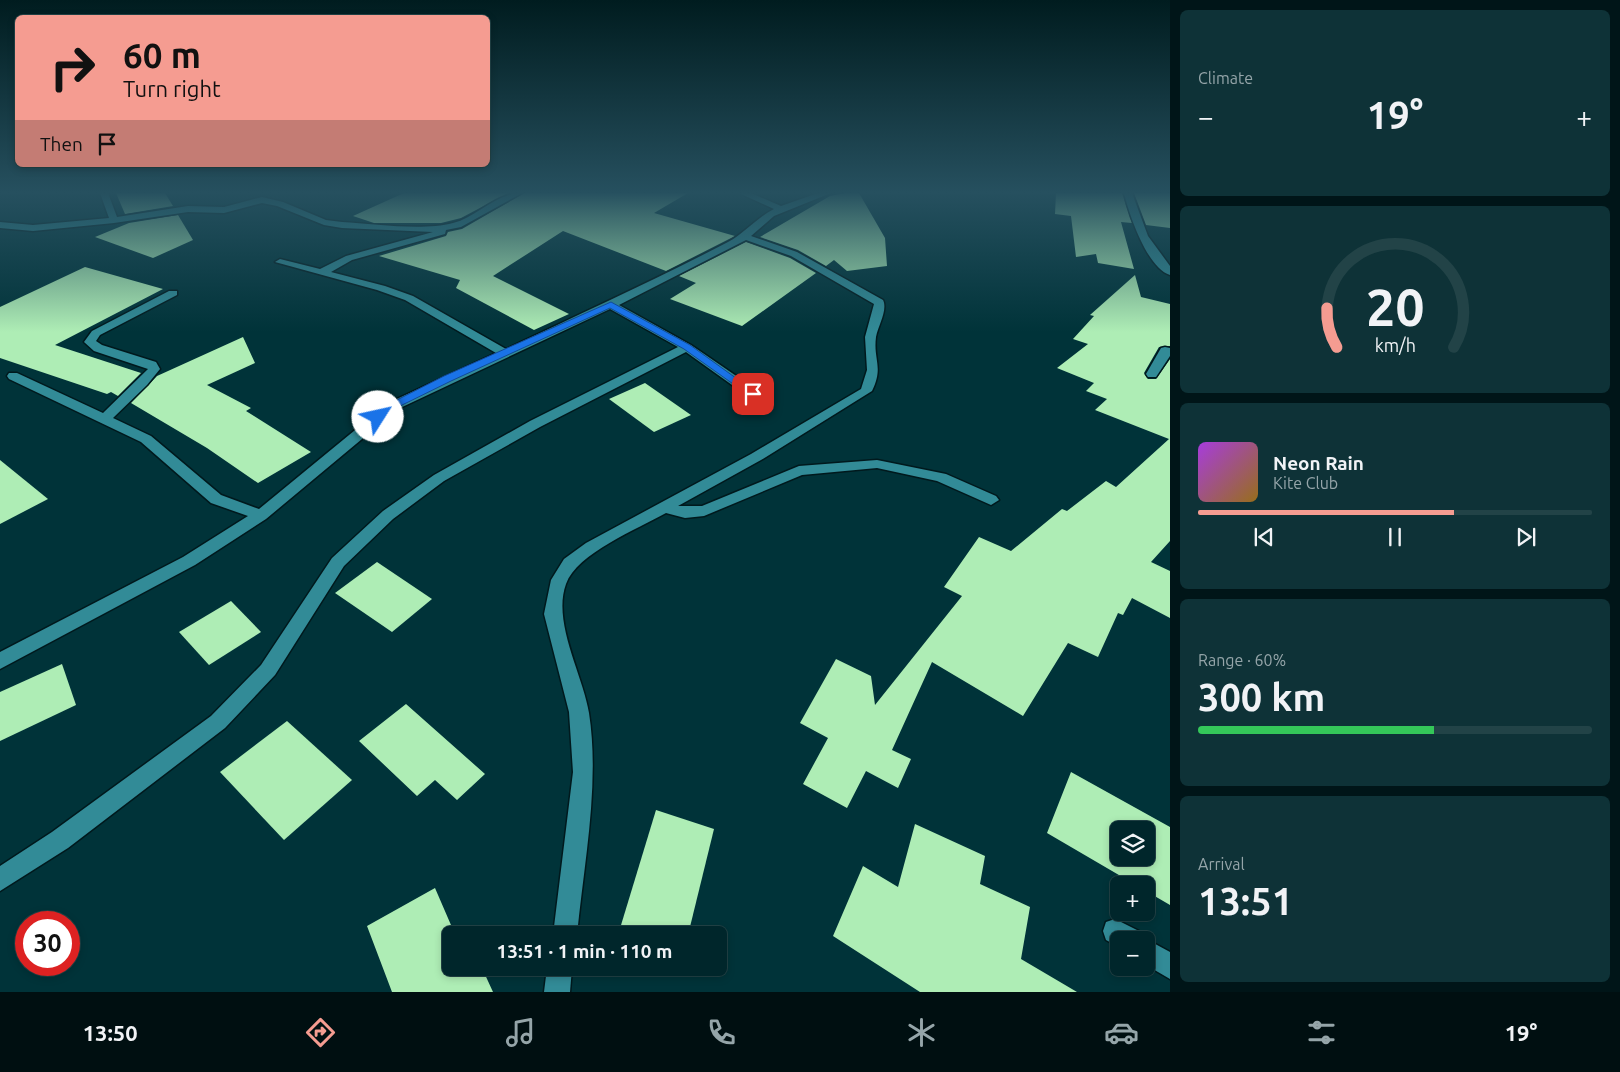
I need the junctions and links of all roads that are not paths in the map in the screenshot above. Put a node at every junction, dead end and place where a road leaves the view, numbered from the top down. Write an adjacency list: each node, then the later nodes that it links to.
1 (419, 239): 7 (street)
2 (739, 239): 9 (street)
3 (754, 239): 18 (street)
4 (1143, 239): 6 (street)
5 (280, 262): 7 (street)
6 (1170, 272)
7 (321, 273): 12 (street)
8 (173, 294): 16 (street)
9 (611, 304): 10 (street); 12 (street)
10 (687, 347): 15 (street); 21 (street)
11 (1170, 352): 13 (street)
12 (504, 353): 19 (street)
13 (1152, 374)
14 (13, 376): 16 (street)
15 (765, 402)
16 (105, 419): 19 (street)
17 (991, 500): 18 (street)
18 (666, 508): 22 (street)
19 (261, 515): 20 (street)
20 (0, 661)
21 (0, 879)
22 (566, 926)
23 (1155, 956): 24 (street)
24 (1170, 966)
25 (559, 976): 26 (street)
26 (557, 992)

